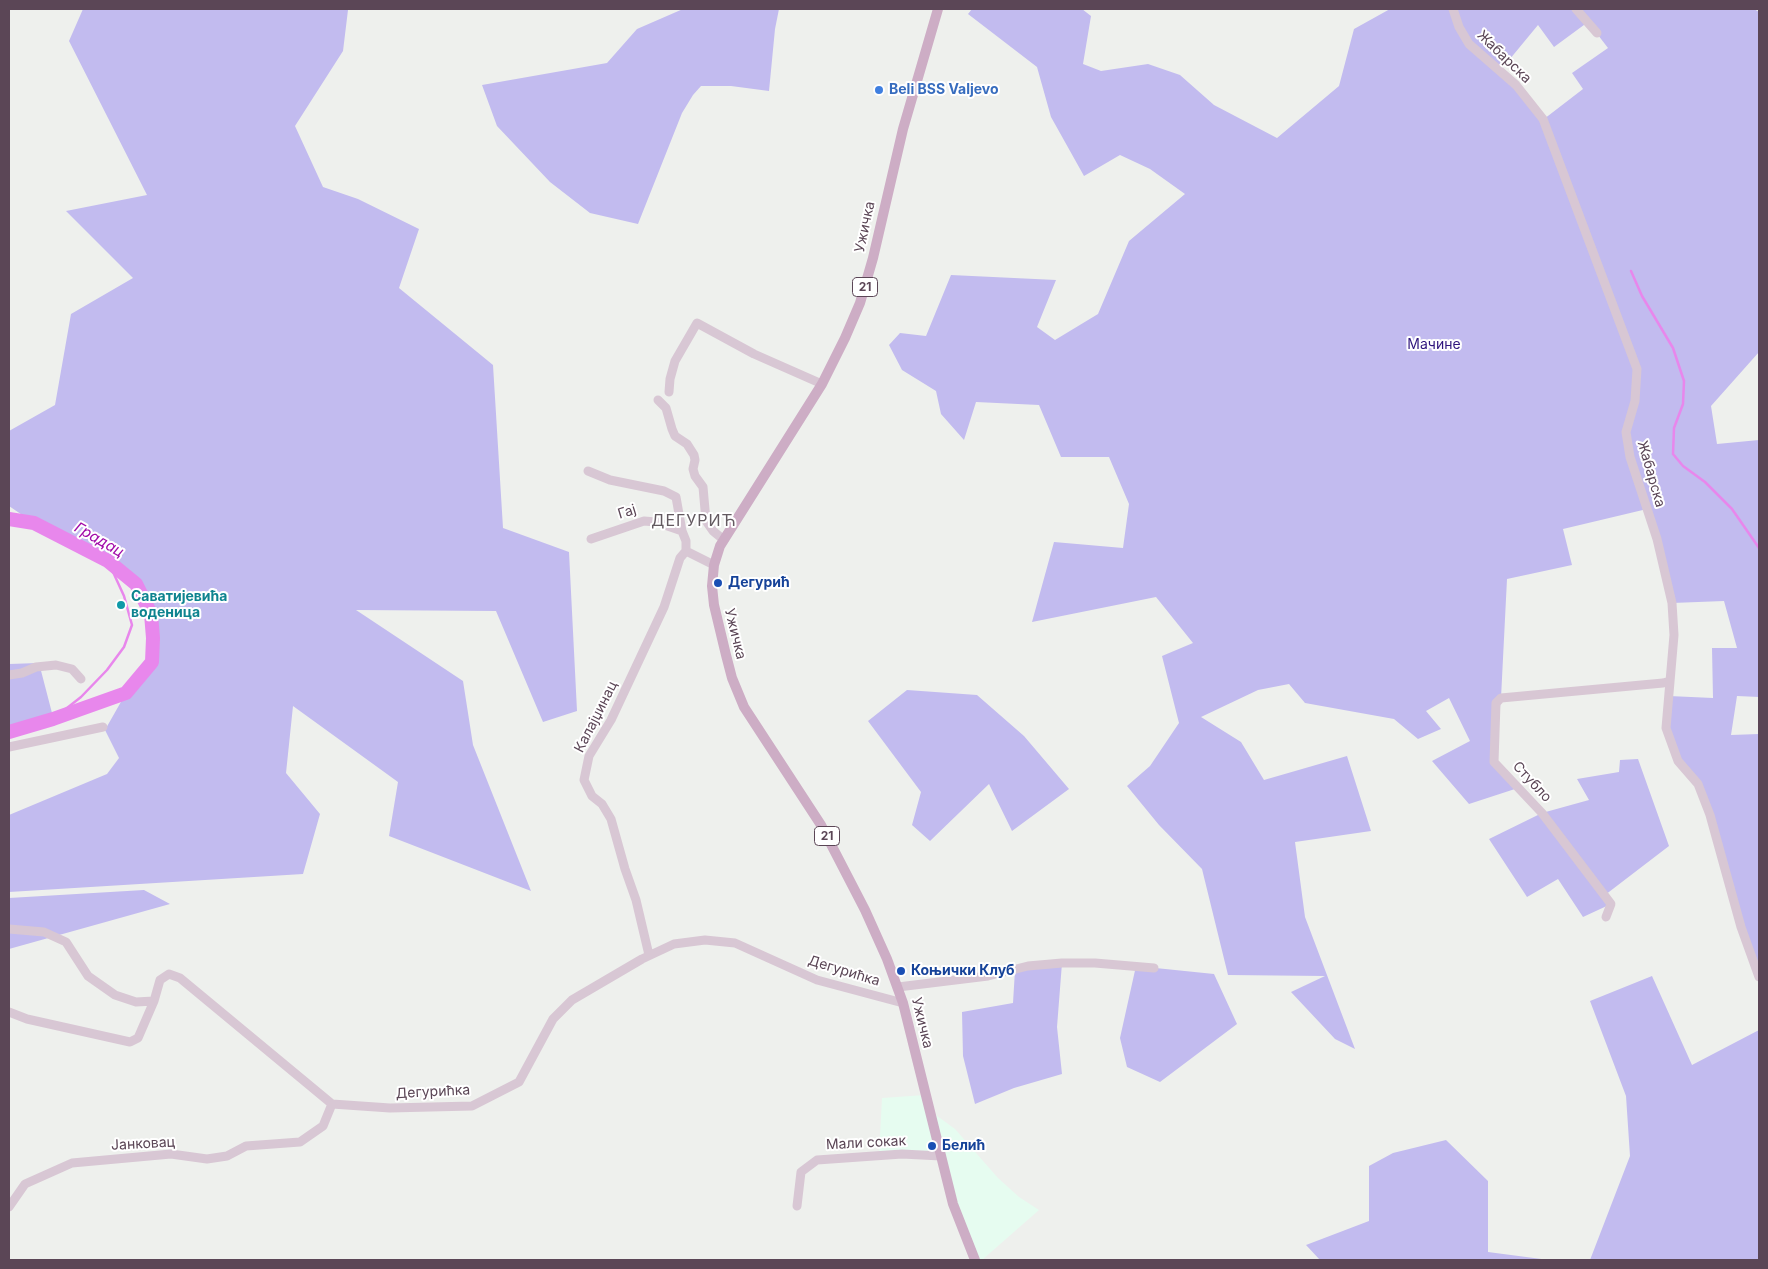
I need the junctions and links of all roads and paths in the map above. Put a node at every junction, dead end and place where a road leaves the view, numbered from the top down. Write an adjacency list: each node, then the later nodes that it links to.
1 (938, 9): 5 (main road, Ужичка / 21)
2 (1453, 9): 16 (street, Жабарска)
3 (1576, 9): 4 (street)
4 (1597, 33)
5 (822, 384): 6 (street); 11 (main road, Ужичка / 21)
6 (669, 392)
7 (658, 400): 11 (street)
8 (588, 471): 9 (street)
9 (682, 531): 10 (street, Гај); 12 (street)
10 (590, 539)
11 (724, 540): 13 (main road, Ужичка / 21)
12 (686, 551): 13 (street); 21 (street, Калајџинац)
13 (714, 565): 24 (main road, Ужичка / 21)
14 (9, 675): 15 (street)
15 (81, 679)
16 (1670, 682): 19 (street, Стубло); 23 (street, Жабарска)
17 (103, 727): 18 (street)
18 (9, 747)
19 (1606, 917)
20 (9, 929): 25 (street)
21 (649, 955): 26 (street, Дегурићка); 28 (street, Дегурићка)
22 (1154, 968): 24 (street)
23 (1759, 977)
24 (898, 987): 26 (main road, Ужичка / 21)
25 (154, 1001): 27 (street); 28 (street)
26 (903, 1003): 29 (main road, Ужичка / 21)
27 (9, 1012)
28 (332, 1104): 31 (street, Јанковац)
29 (941, 1156): 30 (street, Мали сокак); 32 (main road, Ужичка / 21)
30 (797, 1206)
31 (9, 1207)
32 (975, 1260)

